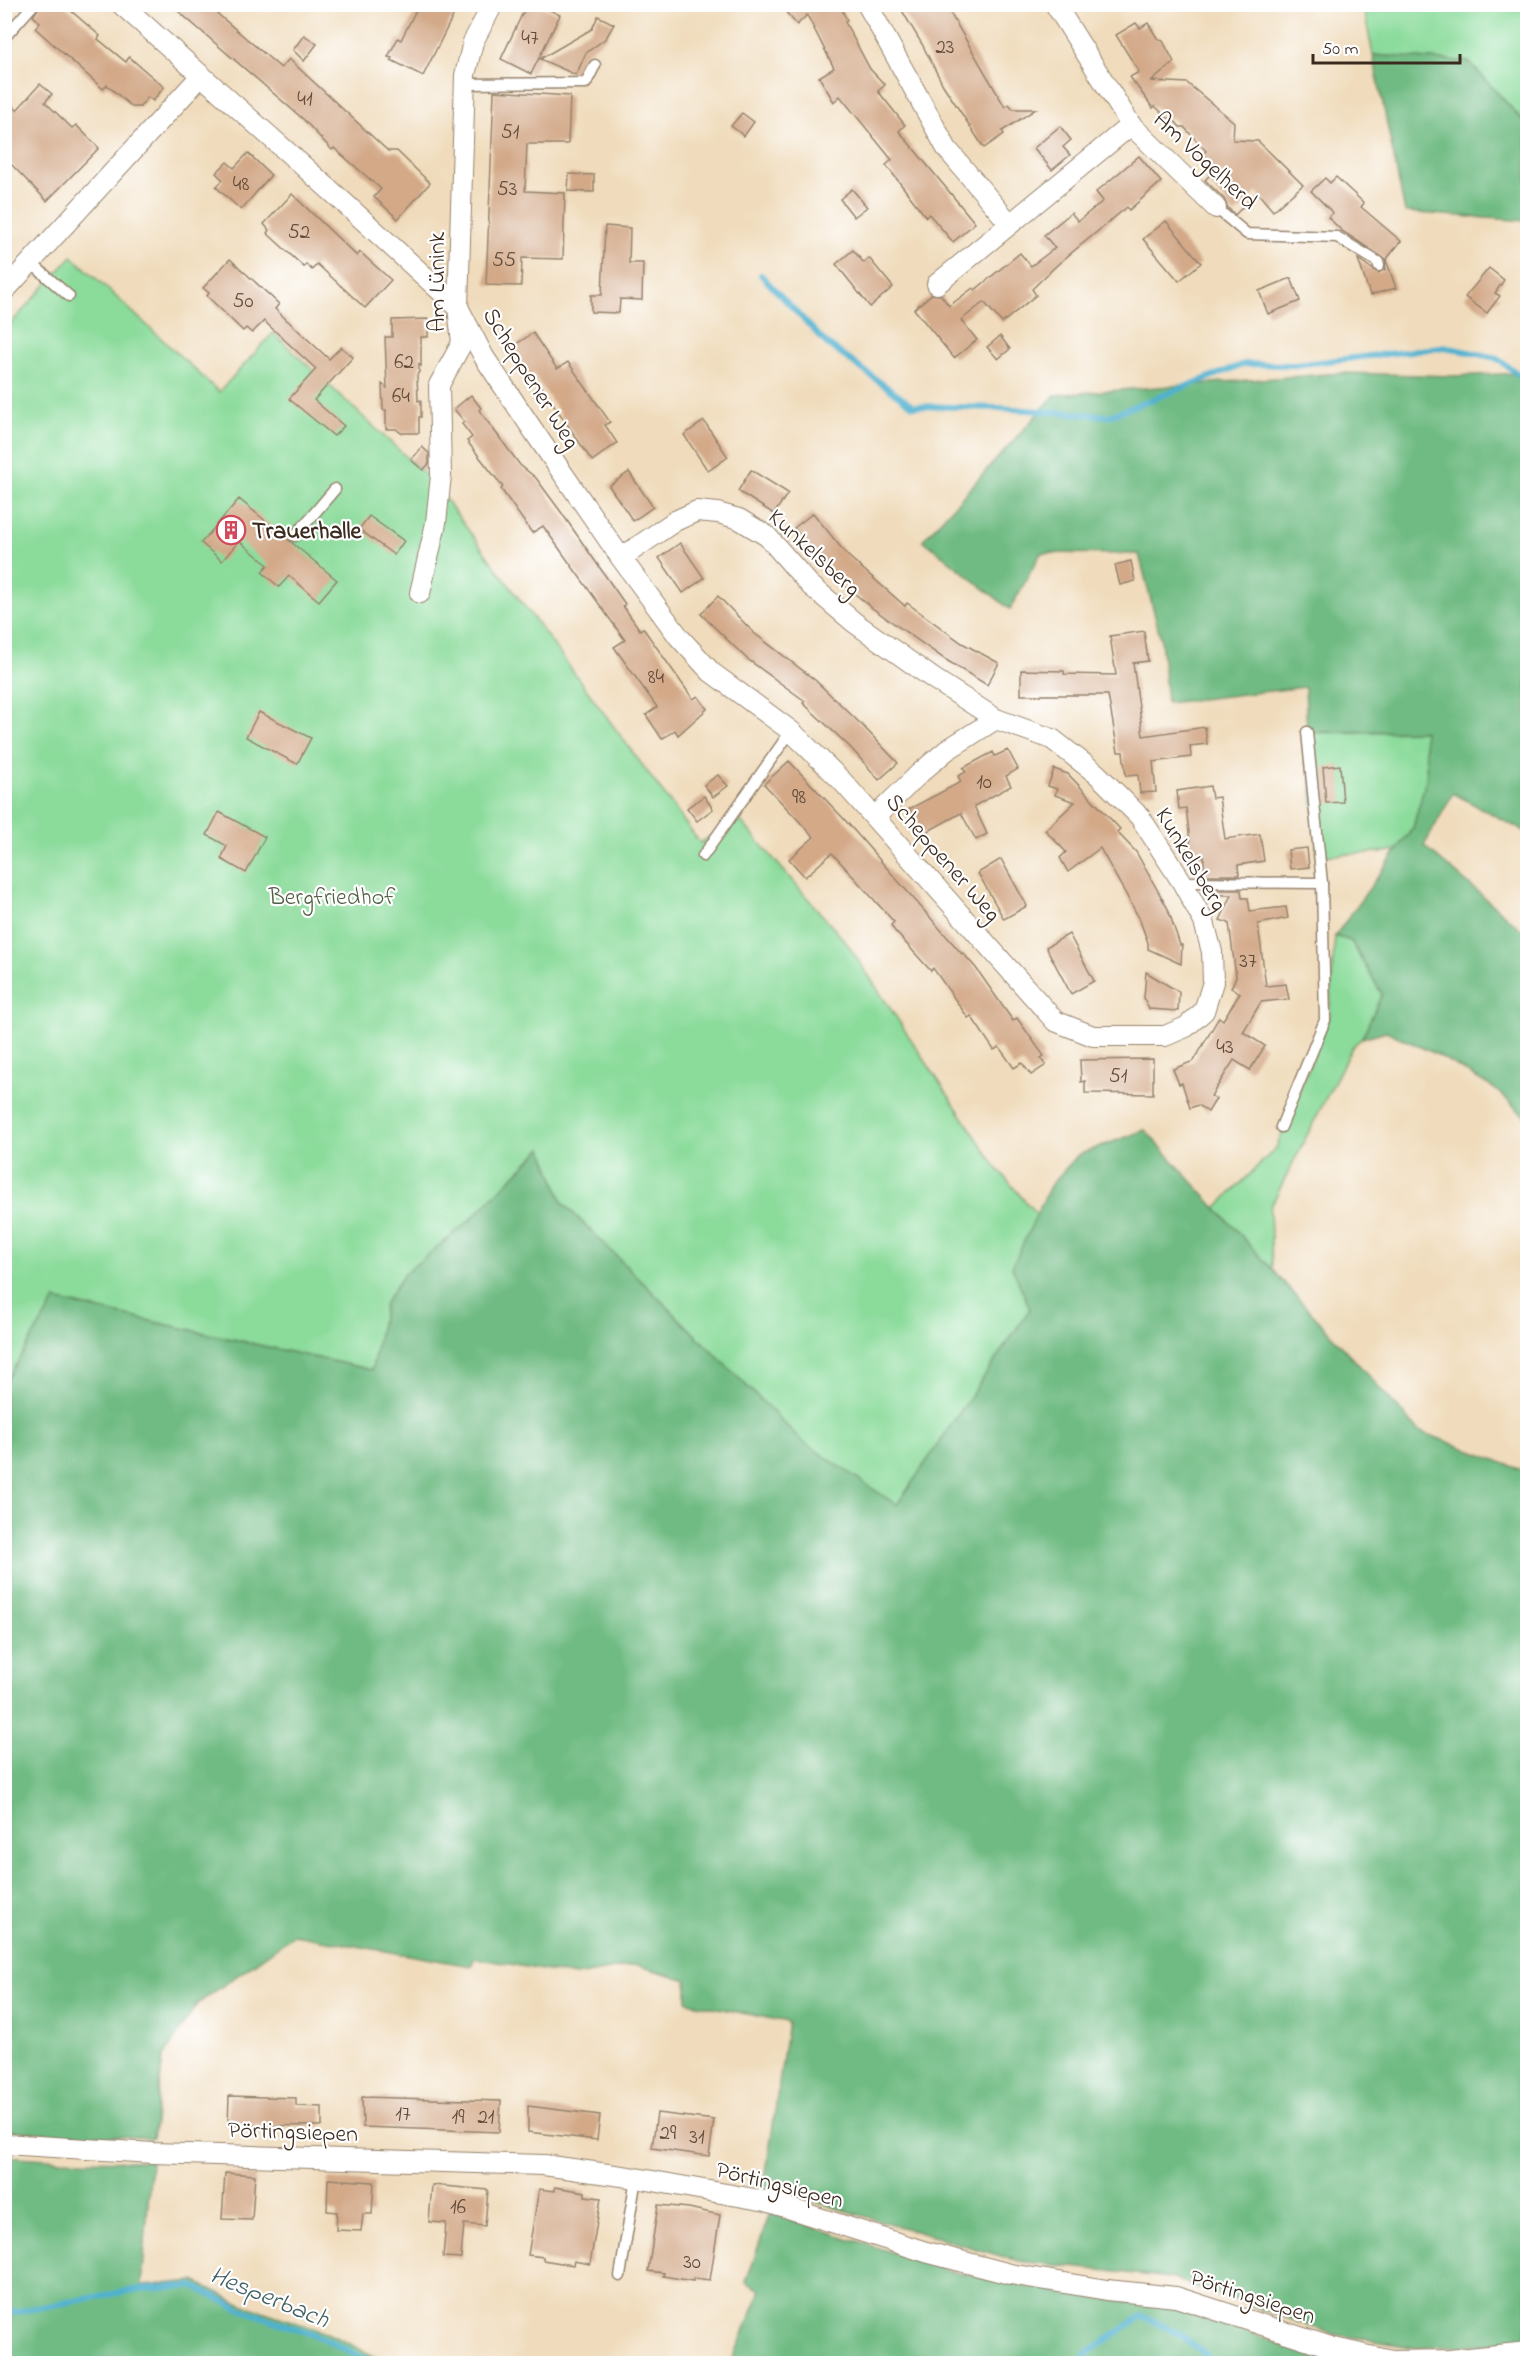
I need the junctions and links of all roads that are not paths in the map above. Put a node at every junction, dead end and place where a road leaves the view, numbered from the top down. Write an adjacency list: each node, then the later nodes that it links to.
1 (34, 4): 6 (lane)
2 (121, 4): 8 (street, Scheppener Weg)
3 (493, 4): 9 (street, Am Lünink)
4 (867, 4): 12 (street)
5 (1055, 4): 10 (street, Am Vogelherd)
6 (4, 38)
7 (595, 65): 9 (lane)
8 (200, 77): 13 (street); 18 (street, Scheppener Weg)
9 (465, 84): 18 (street, Am Lünink)
10 (1131, 125): 11 (street, Am Vogelherd); 12 (street, Am Vogelherd)
11 (1216, 208): 14 (lane, Am Vogelherd)
12 (1010, 224): 15 (street, Am Vogelherd)
13 (30, 262): 16 (street); 17 (lane)
14 (1379, 266)
15 (937, 284)
16 (7, 288)
17 (69, 296)
18 (458, 308): 21 (street, Scheppener Weg); 22 (street, Am Lünink)
19 (335, 489): 20 (lane)
20 (295, 536)
21 (621, 558): 23 (street, Kunkelsberg); 24 (street, Scheppener Weg)
22 (420, 593)
23 (996, 719): 26 (street); 28 (street, Kunkelsberg)
24 (791, 731): 26 (street, Scheppener Weg); 27 (lane)
25 (1307, 732): 29 (lane)
26 (874, 817): 30 (street, Scheppener Weg)
27 (703, 856)
28 (1182, 882): 29 (lane); 30 (street, Kunkelsberg)
29 (1322, 883): 31 (lane)
30 (1054, 1021)
31 (1281, 1128)
32 (4, 2144): 33 (street, Pörtingsiepen)
33 (636, 2178): 34 (lane); 35 (street, Pörtingsiepen)
34 (620, 2276)
35 (1527, 2352)

